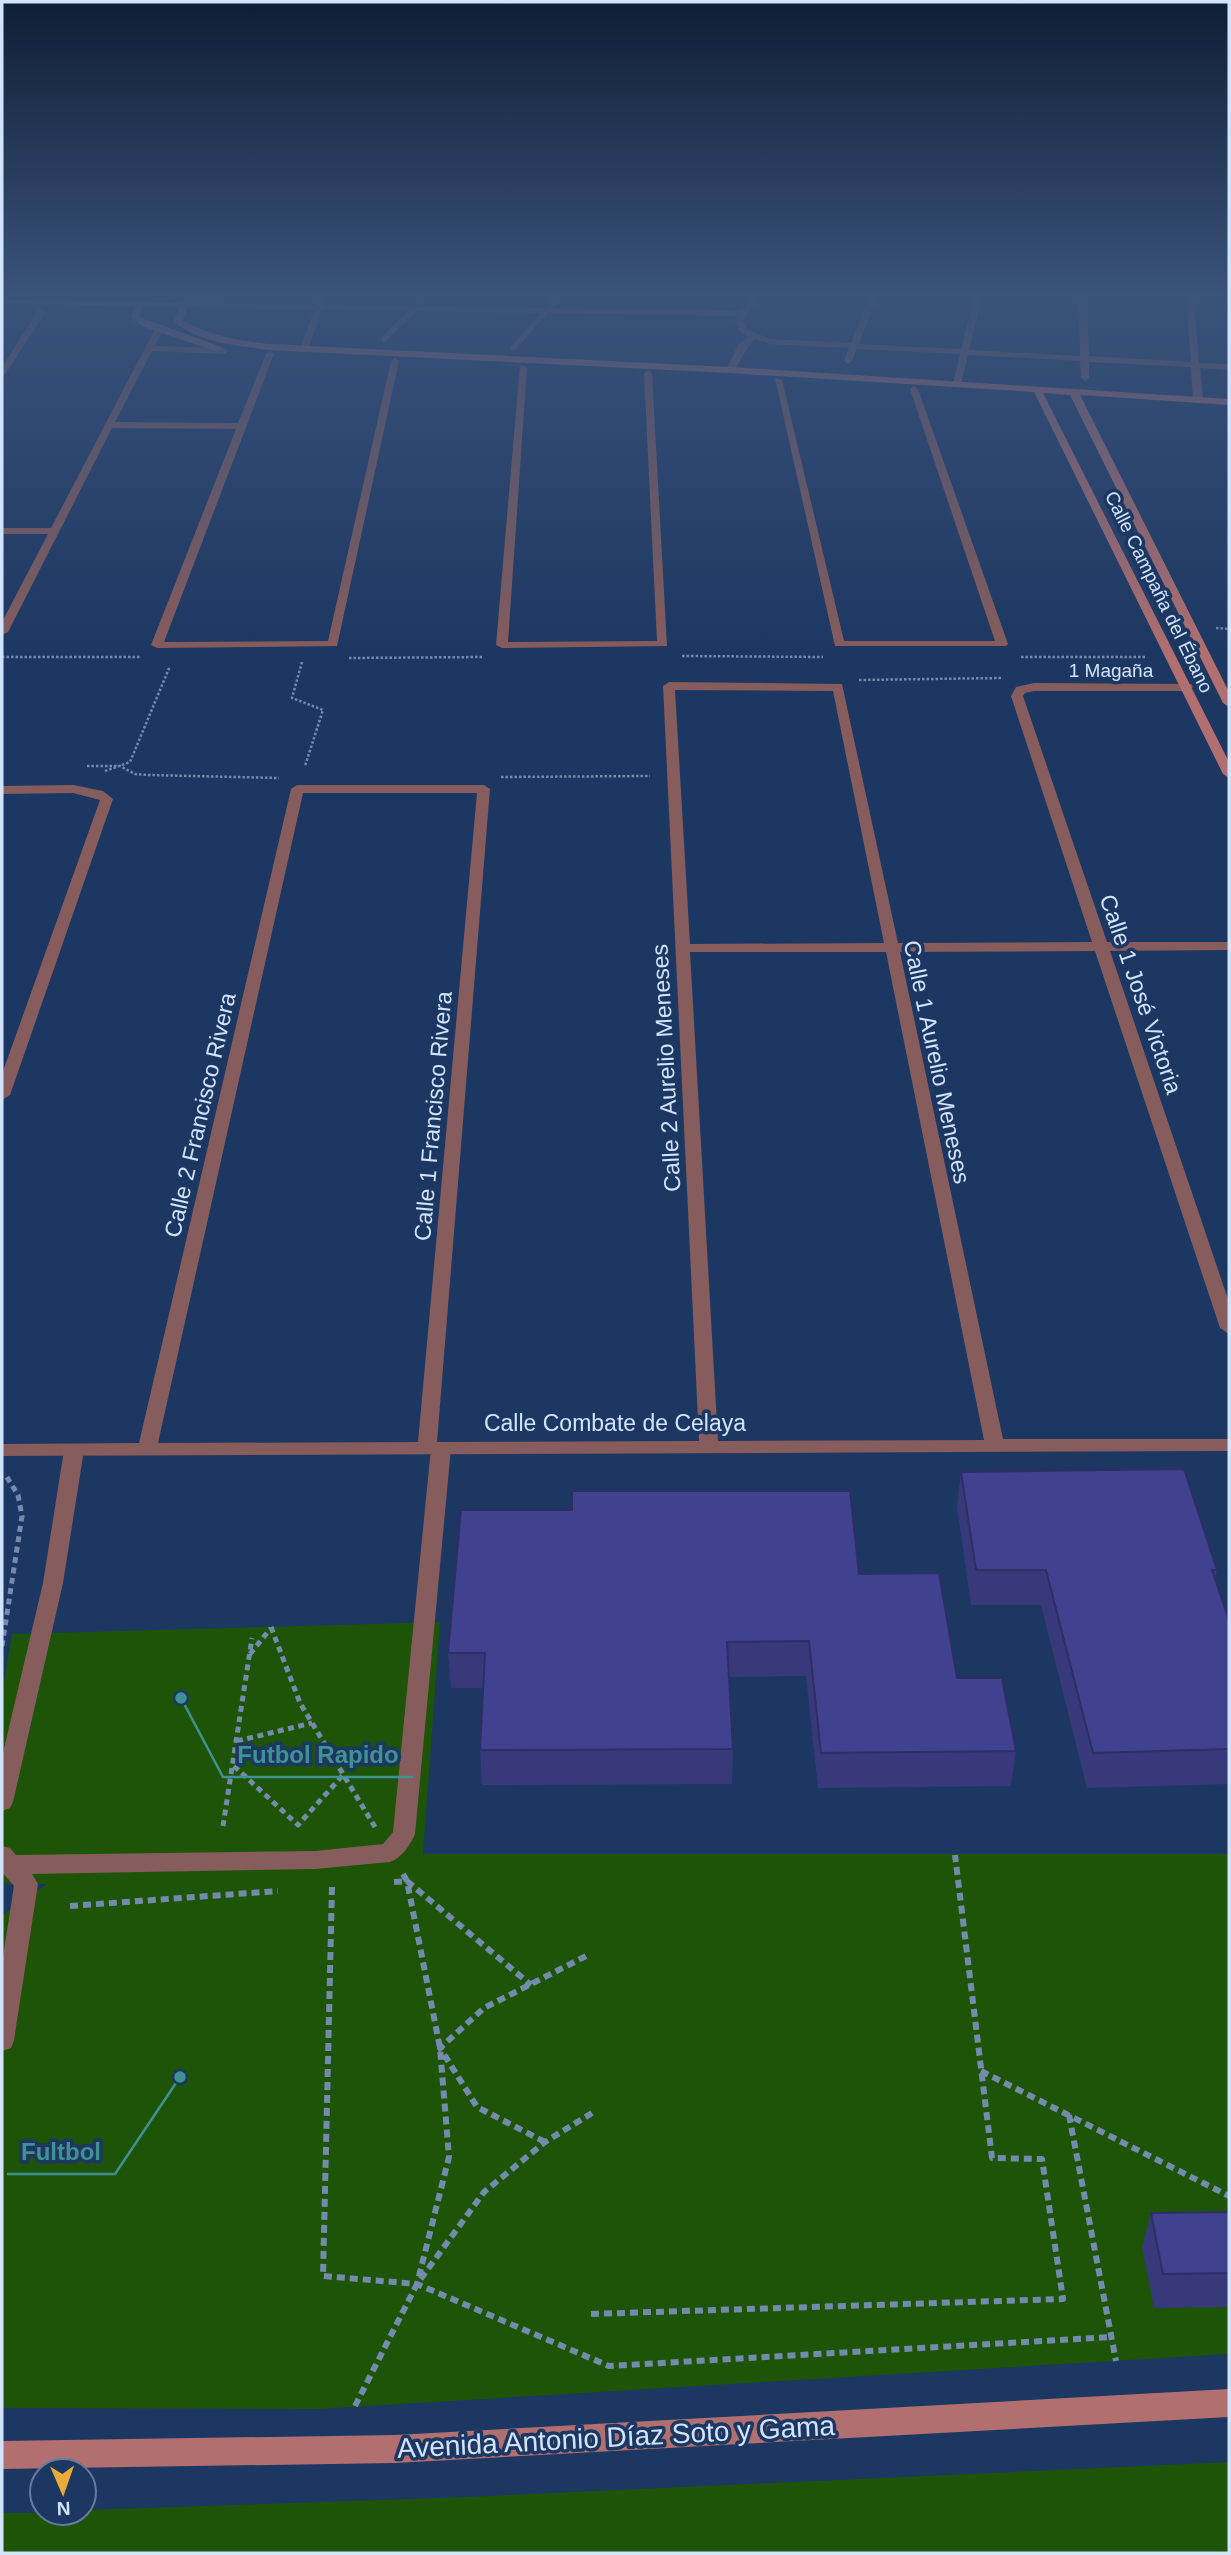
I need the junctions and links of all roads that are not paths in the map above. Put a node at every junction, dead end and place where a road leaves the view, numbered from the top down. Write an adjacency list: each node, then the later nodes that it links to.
1 (113, 415): 10 (street)
2 (245, 415): 11 (street)
3 (383, 415): 11 (street)
4 (519, 415): 5 (street)
5 (650, 415)
6 (786, 415): 7 (street)
7 (923, 415)
8 (1057, 415): 17 (street, Calle Campaña del Ébano)
9 (1082, 415): 18 (street, Calle Campaña del Ébano)
10 (108, 425): 11 (street); 13 (street)
11 (241, 426)
12 (2, 531): 13 (street)
13 (53, 531): 14 (street)
14 (2, 632)
15 (669, 686): 23 (street, Calle 1 Aurelio Meneses); 25 (street, Calle 2 Aurelio Meneses)
16 (1034, 687): 17 (street, 1 Magaña); 24 (street, Calle 1 José Victoria)
17 (1187, 687): 19 (street, Calle Campaña del Ébano)
18 (1229, 704)
19 (1229, 774)
20 (297, 789): 31 (street, Calle 1 Francisco Rivera); 34 (street, Calle 2 Francisco Rivera)
21 (2, 790): 26 (street)
22 (1229, 946): 24 (street)
23 (890, 947): 24 (street); 25 (street); 29 (street, Calle 1 Aurelio Meneses)
24 (1101, 947): 27 (street, Calle 1 José Victoria)
25 (682, 948): 30 (street, Calle 2 Aurelio Meneses)
26 (2, 1095)
27 (1229, 1328)
28 (1229, 1445): 29 (street, Calle Combate de Celaya)
29 (995, 1446): 30 (street, Calle Combate de Celaya)
30 (709, 1447): 31 (street, Calle Combate de Celaya)
31 (434, 1448): 34 (street, Calle Combate de Celaya); 36 (street, Calle 1 Francisco Rivera)
32 (2, 1450): 33 (street, Calle Combate de Celaya)
33 (74, 1450): 34 (street, Calle Combate de Celaya); 35 (street)
34 (147, 1450)
35 (2, 1802)
36 (6, 1860): 37 (street)
37 (2, 2040)
38 (1229, 2403): 39 (street, Avenida Antonio Díaz Soto y Gama)
39 (2, 2455)

